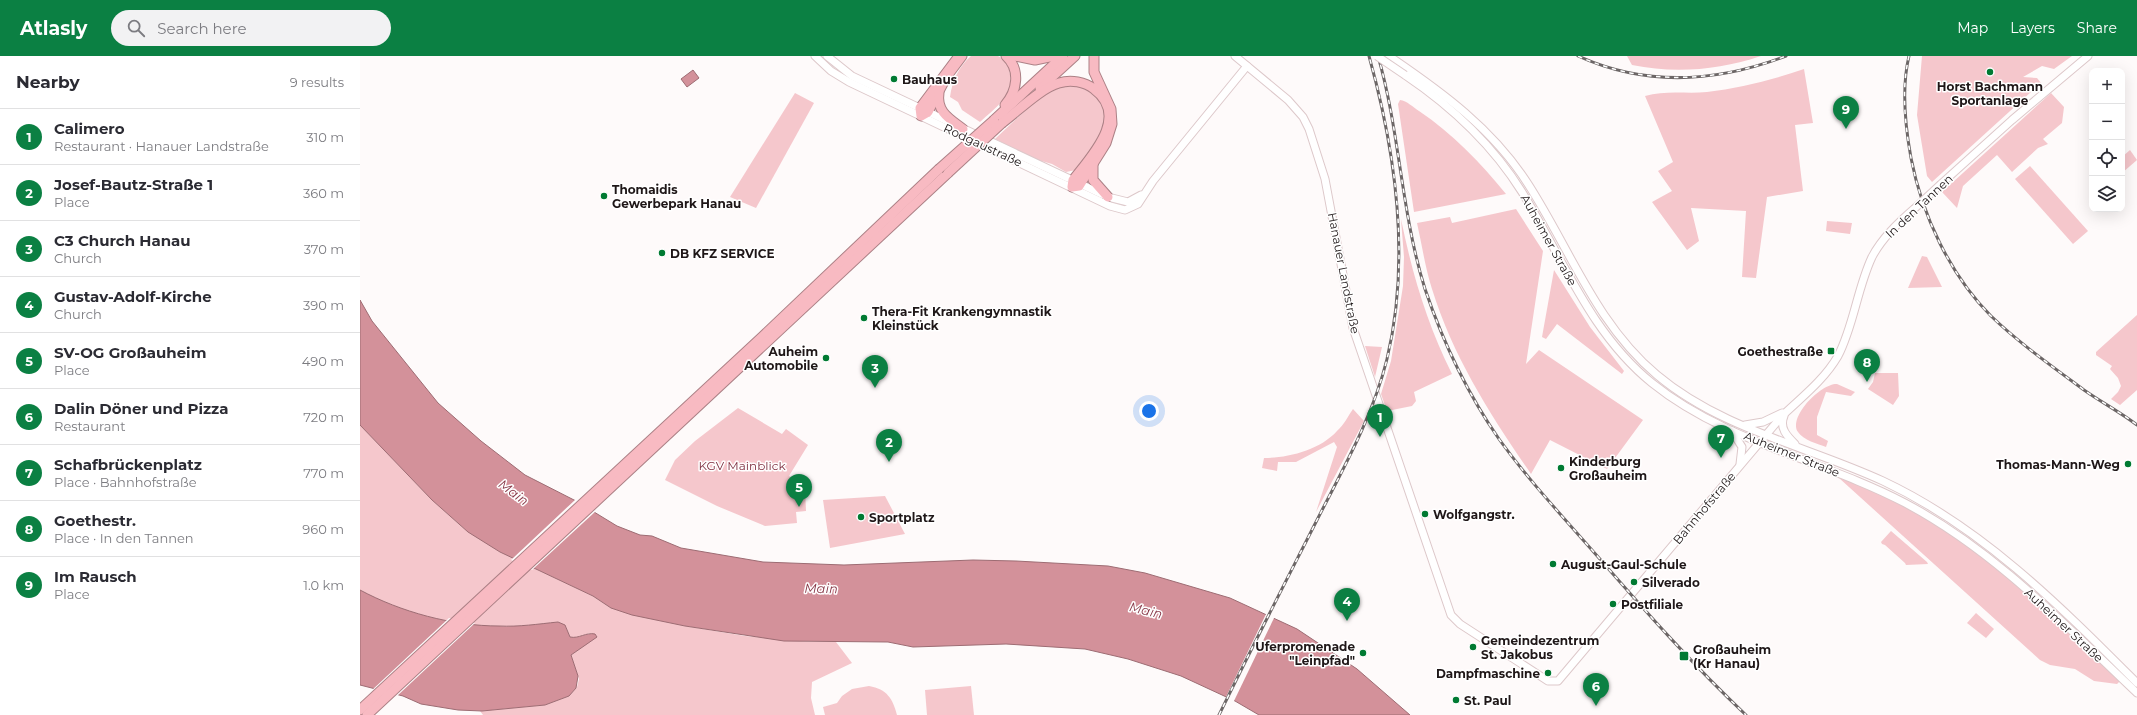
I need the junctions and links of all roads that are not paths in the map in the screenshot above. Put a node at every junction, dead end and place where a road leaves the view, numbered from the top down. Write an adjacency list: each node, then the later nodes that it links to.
1 (815, 56): 16 (main road, Rodgaustraße)
2 (827, 56): 16 (main road, Rodgaustraße)
3 (961, 56): 15 (highway); 16 (highway)
4 (1006, 56): 17 (highway)
5 (1015, 56): 6 (highway)
6 (1054, 56)
7 (1063, 56): 17 (highway)
8 (1074, 56): 17 (highway)
9 (1094, 56): 19 (highway)
10 (1235, 56): 14 (main road, Hanauer Landstraße)
11 (1377, 56): 25 (main road, Auheimer Straße, bridge)
12 (1389, 56): 24 (main road, Auheimer Straße)
13 (2088, 56): 23 (main road, In den Tannen, bridge)
14 (1247, 66): 21 (main road, Rodgaustraße); 31 (main road, Hanauer Landstraße)
15 (940, 91): 16 (highway); 18 (highway)
16 (923, 112): 18 (main road, Rodgaustraße); 20 (main road, Rodgaustraße)
17 (998, 121): 20 (highway); 29 (highway, bridge)
18 (963, 129): 20 (main road, Rodgaustraße)
19 (1094, 160): 20 (highway); 22 (highway)
20 (1075, 184): 21 (main road, Rodgaustraße); 22 (main road, Rodgaustraße)
21 (1149, 187): 22 (main road, Rodgaustraße)
22 (1108, 197)
23 (1787, 410): 24 (main road); 26 (main road, In den Tannen); 28 (main road)
24 (1736, 423): 26 (main road, Auheimer Straße)
25 (1730, 430): 27 (main road, Auheimer Straße); 30 (main road)
26 (1766, 434): 27 (main road, Bahnhofstraße); 28 (main road, Auheimer Straße)
27 (1760, 441): 30 (main road, Bahnhofstraße); 33 (main road, Auheimer Straße)
28 (1797, 446): 32 (main road, Auheimer Straße)
29 (646, 450): 34 (highway); 35 (highway)
30 (1738, 467): 31 (main road, Bahnhofstraße)
31 (1554, 682)
32 (2137, 683)
33 (2137, 693)
34 (360, 710)
35 (367, 715)

